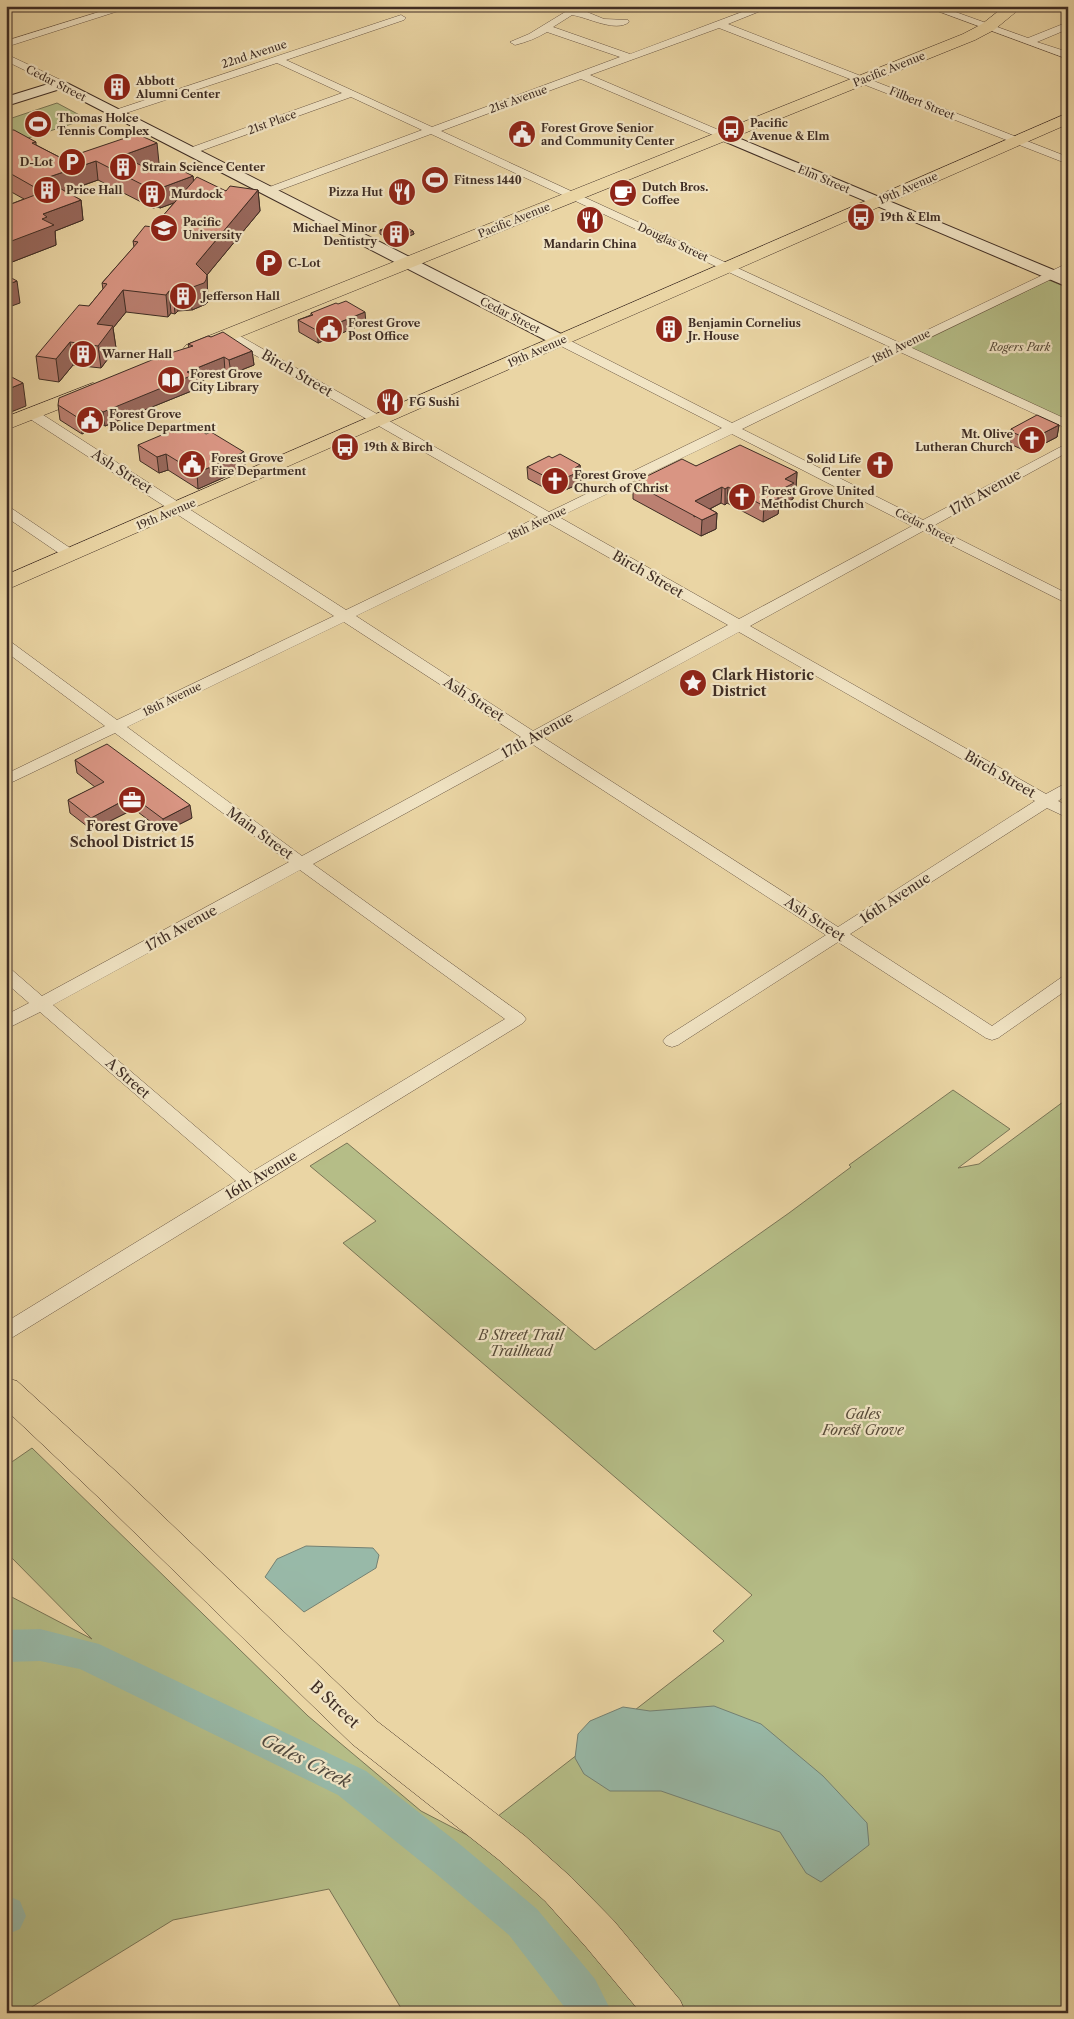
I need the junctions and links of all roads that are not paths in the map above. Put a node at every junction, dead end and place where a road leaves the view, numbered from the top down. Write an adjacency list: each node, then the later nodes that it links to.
1 (129, 6): 13 (street)
2 (768, 6): 7 (street, 21st Avenue)
3 (928, 6): 10 (street)
4 (1015, 6): 10 (main road, Pacific Avenue)
5 (401, 18): 17 (street, 22nd Avenue)
6 (624, 22): 9 (street)
7 (720, 24): 15 (street, 21st Avenue); 19 (street, Filbert Street)
8 (1068, 26): 12 (street)
9 (546, 28): 11 (street); 15 (street)
10 (988, 28): 12 (street); 19 (main road, Pacific Avenue)
11 (515, 42)
12 (1028, 42): 14 (street)
13 (6, 44)
14 (1068, 56)
15 (630, 57): 18 (street, 21st Avenue)
16 (6, 58): 20 (street, Cedar Street)
17 (278, 59): 21 (street, Douglas Street); 23 (street, 22nd Avenue)
18 (581, 75): 25 (street, 21st Avenue); 26 (street, Elm Street)
19 (863, 80): 26 (main road, Pacific Avenue); 27 (street, Filbert Street)
20 (61, 84): 22 (street); 23 (street, Cedar Street)
21 (353, 94): 25 (street, Douglas Street); 28 (street, 21st Place)
22 (6, 102)
23 (116, 113): 28 (street, Cedar Street)
24 (1068, 118): 27 (main road, 19th Avenue)
25 (433, 130): 30 (street, 21st Avenue); 31 (street, Douglas Street)
26 (724, 136): 31 (main road, Pacific Avenue); 32 (street, Elm Street)
27 (1016, 141): 29 (street, Filbert Street); 32 (main road, 19th Avenue)
28 (191, 151): 30 (street, Cedar Street)
29 (1068, 161)
30 (268, 191): 33 (street, Cedar Street)
31 (574, 196): 33 (main road, Pacific Avenue); 35 (street, Douglas Street)
32 (877, 202): 35 (main road, 19th Avenue); 36 (street, Elm Street)
33 (408, 263): 38 (main road, Pacific Avenue); 39 (street, Cedar Street)
34 (1068, 266): 36 (street, 18th Avenue)
35 (727, 268): 39 (main road, 19th Avenue); 40 (street, Douglas Street)
36 (1050, 274): 37 (street, Elm Street); 40 (street, 18th Avenue)
37 (1068, 282)
38 (229, 335): 41 (main road, Pacific Avenue); 44 (street, Birch Street)
39 (561, 340): 44 (main road, 19th Avenue); 47 (street, Cedar Street)
40 (900, 347): 46 (street, Douglas Street); 47 (street, 18th Avenue)
41 (179, 355)
42 (115, 381): 43 (main road)
43 (32, 414): 45 (main road); 49 (street, Ash Street)
44 (379, 420): 49 (main road, 19th Avenue); 51 (street, Birch Street)
45 (6, 424)
46 (1068, 425)
47 (734, 428): 51 (street, 18th Avenue); 52 (street, Cedar Street)
48 (1068, 447): 52 (street, 17th Avenue)
49 (179, 508): 53 (main road, 19th Avenue); 56 (street, Ash Street)
50 (6, 511): 53 (street)
51 (549, 517): 56 (street, 18th Avenue); 57 (street, Birch Street)
52 (924, 525): 55 (street, Cedar Street); 57 (street, 17th Avenue)
53 (71, 555): 54 (main road, 19th Avenue)
54 (6, 583)
55 (1068, 600)
56 (345, 616): 59 (street, 18th Avenue); 60 (street, Ash Street)
57 (738, 625): 60 (street, 17th Avenue); 63 (street, Birch Street)
58 (6, 645): 59 (street, Main Street)
59 (116, 727): 61 (street, 18th Avenue); 65 (street, Main Street)
60 (533, 737): 65 (street, 17th Avenue); 66 (street, Ash Street)
61 (6, 780)
62 (1068, 787): 63 (street, 16th Avenue)
63 (1047, 800): 64 (street, Birch Street); 66 (street, 16th Avenue)
64 (1068, 813)
65 (301, 863): 69 (street, 17th Avenue); 70 (street, Main Street)
66 (838, 935): 68 (street, Ash Street); 72 (street, 16th Avenue)
67 (6, 974): 69 (street, A Street)
68 (1068, 981)
69 (41, 1004): 71 (street, 17th Avenue); 73 (street, A Street)
70 (517, 1019): 73 (street, 16th Avenue)
71 (6, 1023)
72 (672, 1041)
73 (250, 1182): 74 (street, 16th Avenue)
74 (6, 1332)
75 (6, 1390): 76 (main road, B Street)
76 (666, 2013)

